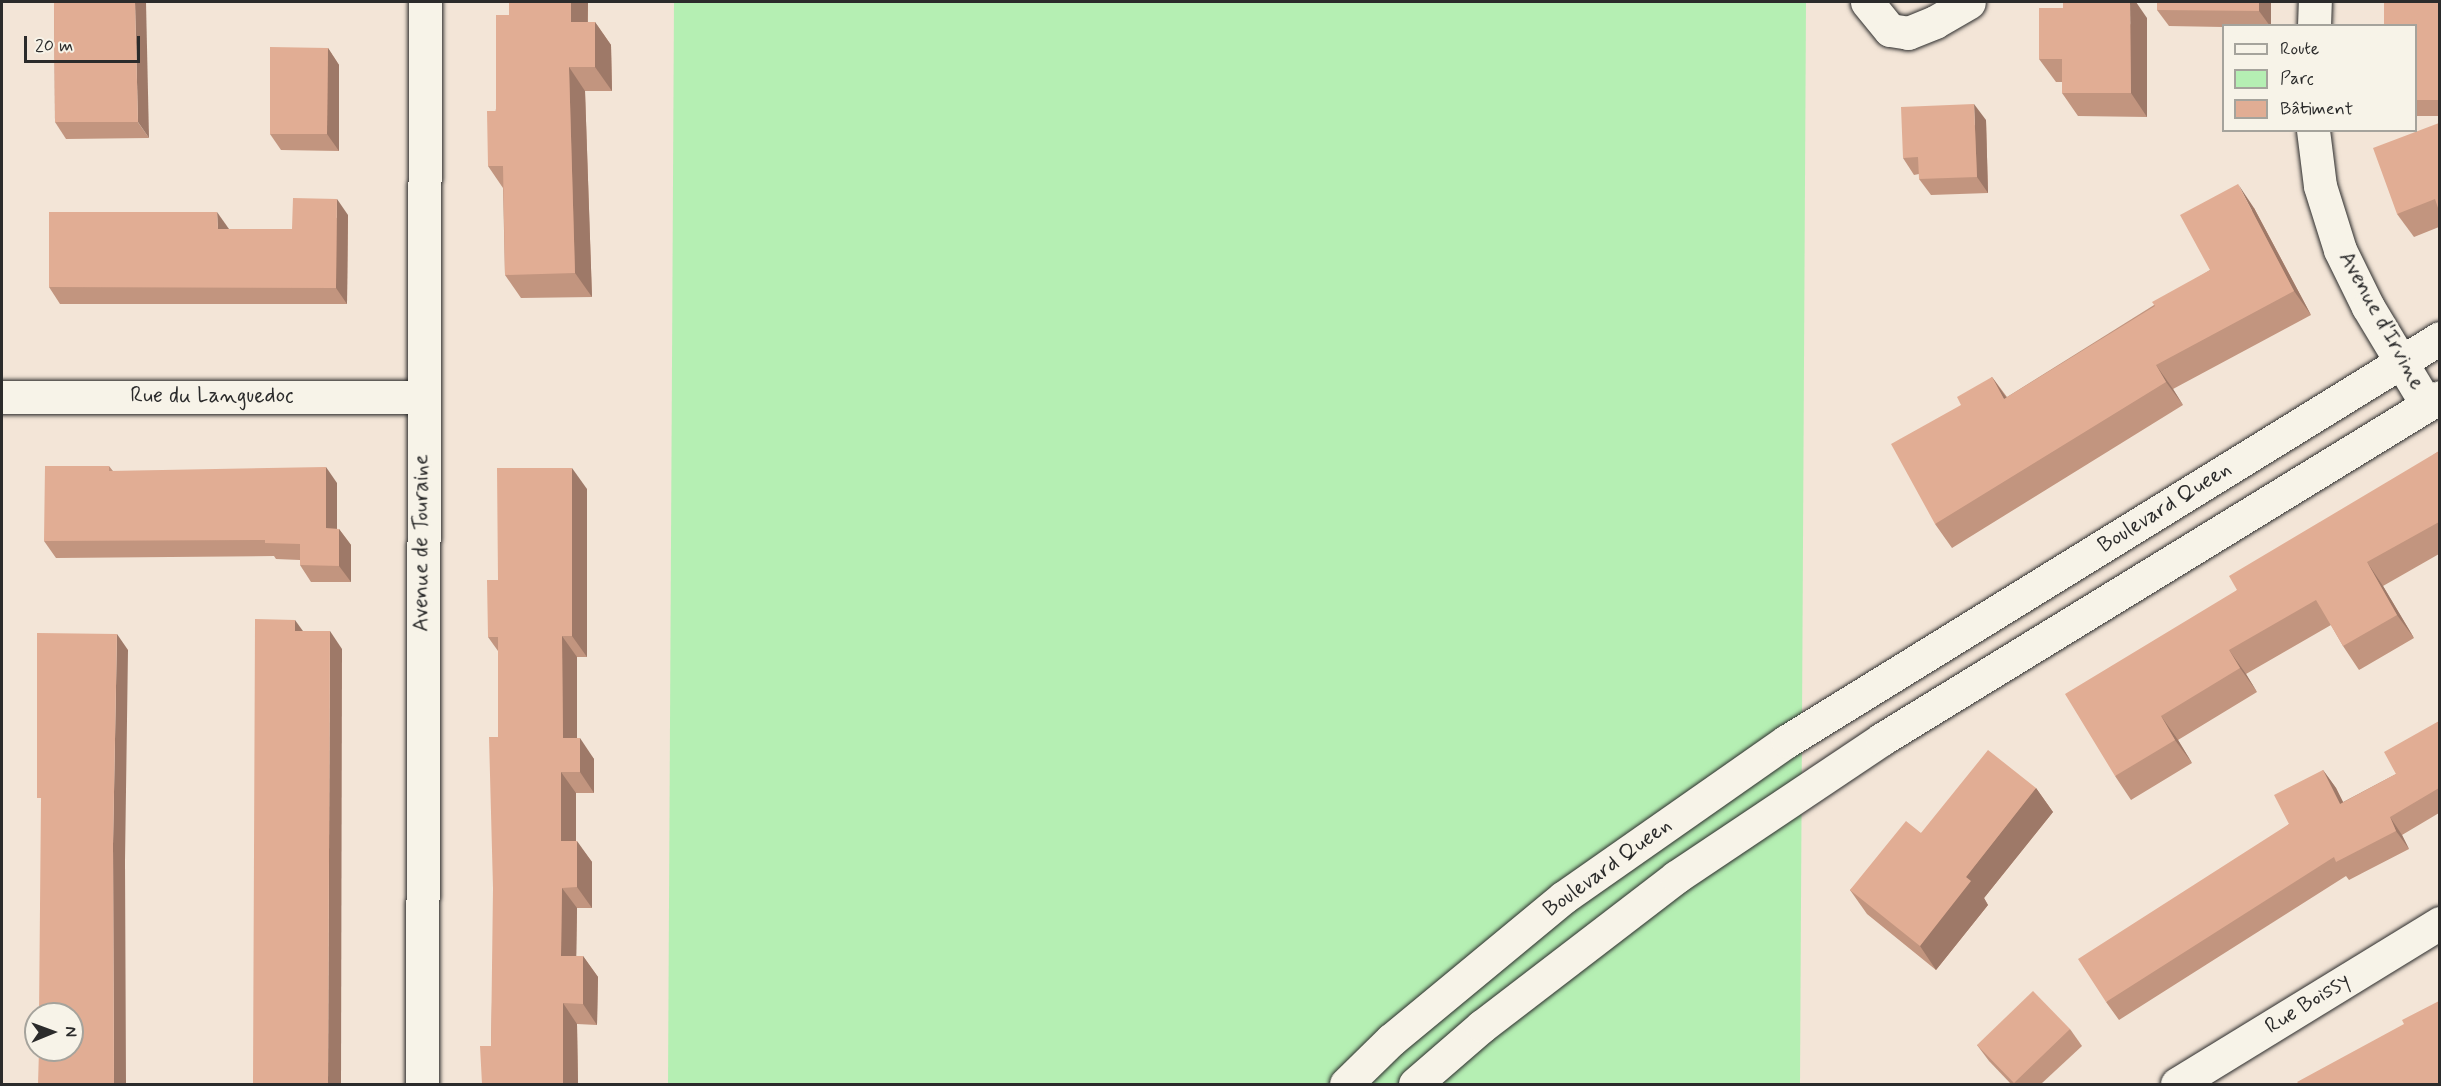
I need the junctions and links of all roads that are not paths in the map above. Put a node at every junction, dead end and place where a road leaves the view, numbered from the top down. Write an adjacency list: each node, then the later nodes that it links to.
1 (426, 2): 10 (street, Avenue de Touraine)
2 (1868, 2): 3 (street)
3 (1969, 2)
4 (2315, 2): 5 (street)
5 (2314, 24)
6 (2313, 132): 8 (street, Avenue d'Irvine)
7 (2439, 338): 8 (street, Boulevard Queen)
8 (2400, 363): 11 (street, Avenue d'Irvine); 12 (street, Boulevard Queen)
9 (2, 397): 10 (street, Rue du Languedoc)
10 (422, 397): 15 (street, Avenue de Touraine)
11 (2433, 401): 13 (street)
12 (1889, 677): 13 (street); 16 (street, Boulevard Queen)
13 (1918, 718): 17 (street)
14 (2439, 923): 18 (street, Rue Boissy)
15 (422, 1084)
16 (1346, 1084)
17 (1415, 1084)
18 (2177, 1084)

